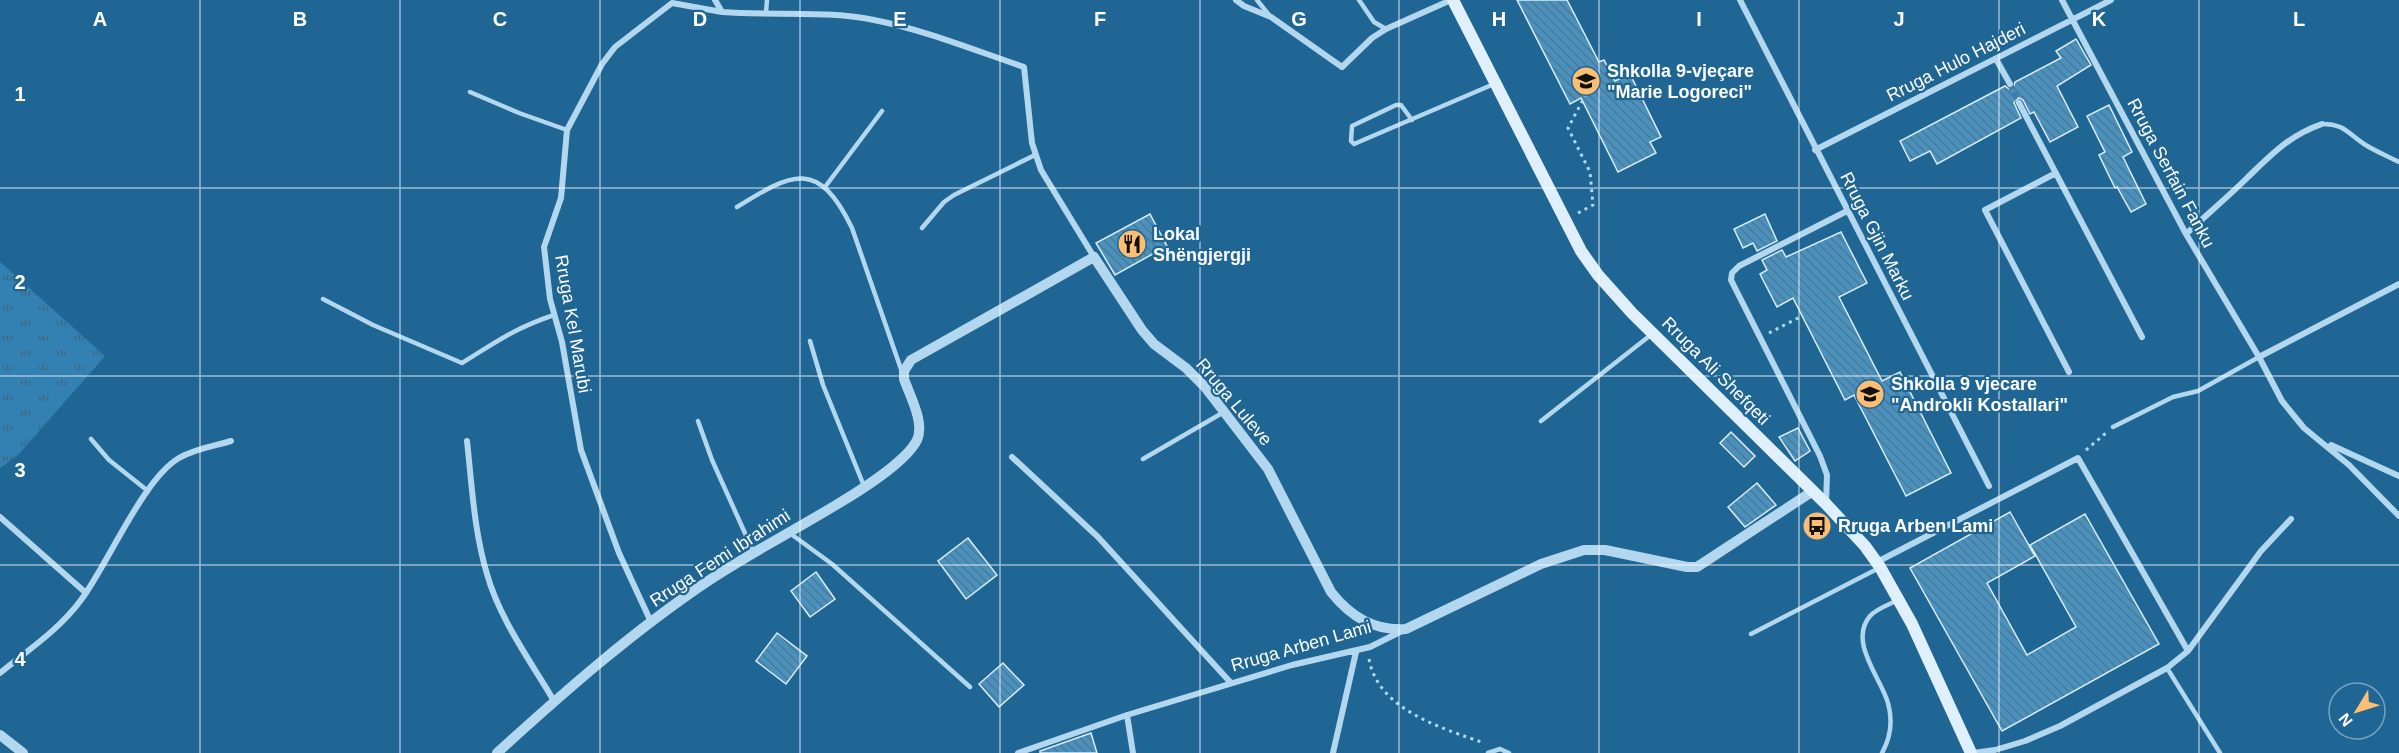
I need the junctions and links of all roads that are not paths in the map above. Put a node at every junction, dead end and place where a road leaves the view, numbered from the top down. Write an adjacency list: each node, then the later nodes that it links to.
1 (715, 0): 10 (street)
2 (767, 0): 11 (lane)
3 (1236, 0): 12 (street)
4 (1257, 0): 12 (lane)
5 (1359, 0): 14 (lane)
6 (1452, 0): 14 (street); 16 (main road, Rruga Ali Shefqeti)
7 (1740, 0): 24 (street, Rruga Gjin Marku)
8 (2062, 0): 13 (street, Rruga Serfain Fanku)
9 (2110, 0): 13 (street, Rruga Hulo Hajderi)
10 (722, 12): 11 (street, Rruga Luleve); 23 (street, Rruga Kel Marubi)
11 (766, 12): 25 (street, Rruga Luleve)
12 (1271, 17): 14 (street)
13 (2073, 20): 15 (street, Rruga Hulo Hajderi); 32 (street, Rruga Serfain Fanku)
14 (1386, 29)
15 (1996, 58): 17 (street); 24 (street, Rruga Hulo Hajderi)
16 (1496, 83): 21 (lane); 37 (main road, Rruga Ali Shefqeti)
17 (2010, 84)
18 (470, 92): 23 (lane)
19 (2019, 103): 27 (street)
20 (882, 111): 28 (lane)
21 (1412, 120): 21 (lane)
22 (2322, 123): 26 (lane); 32 (street)
23 (567, 130): 36 (street, Rruga Kel Marubi)
24 (1815, 150): 30 (street, Rruga Gjin Marku)
25 (1035, 155): 31 (lane); 33 (street, Rruga Luleve)
26 (2399, 162)
27 (2056, 173): 38 (street); 41 (street)
28 (825, 187): 29 (lane); 42 (lane, Rruga Femi Ibrahimi)
29 (736, 207)
30 (1847, 211): 55 (street, Rruga Gjin Marku); 58 (street)
31 (922, 228)
32 (2186, 234): 40 (street, Rruga Serfain Fanku)
33 (1094, 257): 42 (street); 43 (street, Rruga Luleve)
34 (2399, 284): 40 (street)
35 (323, 299): 36 (lane)
36 (554, 315): 67 (street, Rruga Kel Marubi)
37 (1653, 334): 45 (lane); 57 (main road, Rruga Ali Shefqeti)
38 (2142, 337)
39 (810, 341): 54 (lane)
40 (2259, 357): 46 (lane); 50 (street, Rruga Serfain Fanku)
41 (2069, 372)
42 (904, 379): 54 (street, Rruga Femi Ibrahimi)
43 (1224, 412): 52 (lane); 68 (street, Rruga Luleve)
44 (698, 421): 63 (lane)
45 (1541, 422)
46 (2114, 427)
47 (91, 439): 56 (lane)
48 (231, 441): 56 (street)
49 (467, 441): 76 (street)
50 (2325, 443): 53 (street, Rruga Serfain Fanku); 59 (street, Rruga Serfain Fanku)
51 (1012, 457): 74 (street)
52 (1143, 459)
53 (2399, 476)
54 (864, 486): 62 (street, Rruga Femi Ibrahimi)
55 (1989, 486)
56 (148, 491): 65 (street)
57 (1813, 491): 58 (main road, Rruga Ali Shefqeti); 68 (street, Rruga Arben Lami)
58 (1826, 504): 64 (main road, Rruga Ali Shefqeti)
59 (2399, 516)
60 (0, 517): 65 (street)
61 (2291, 519): 70 (street)
62 (788, 532): 63 (street, Rruga Femi Ibrahimi); 75 (lane)
63 (753, 552): 67 (street, Rruga Femi Ibrahimi)
64 (1878, 565): 66 (main road, Rruga Ali Shefqeti); 69 (lane); 70 (street)
65 (86, 593): 73 (street)
66 (1898, 600): 86 (lane); 87 (main road, Rruga Ali Shefqeti)
67 (651, 622): 76 (street, Rruga Femi Ibrahimi)
68 (1406, 630): 71 (street, Rruga Arben Lami)
69 (1751, 634)
70 (2188, 651): 72 (street)
71 (1356, 652): 74 (street, Rruga Arben Lami); 83 (street)
72 (2167, 668): 87 (street); 88 (lane)
73 (0, 673)
74 (1231, 683): 77 (street, Rruga Arben Lami)
75 (970, 687)
76 (554, 701): 80 (street, Rruga Femi Ibrahimi)
77 (1127, 715): 81 (street, Rruga Arben Lami); 82 (street)
78 (0, 735): 79 (street)
79 (23, 753)
80 (497, 753)
81 (1018, 753)
82 (1133, 753)
83 (1333, 753)
84 (1488, 753): 85 (lane)
85 (1509, 753)
86 (1882, 753)
87 (1972, 753)
88 (2220, 753)

